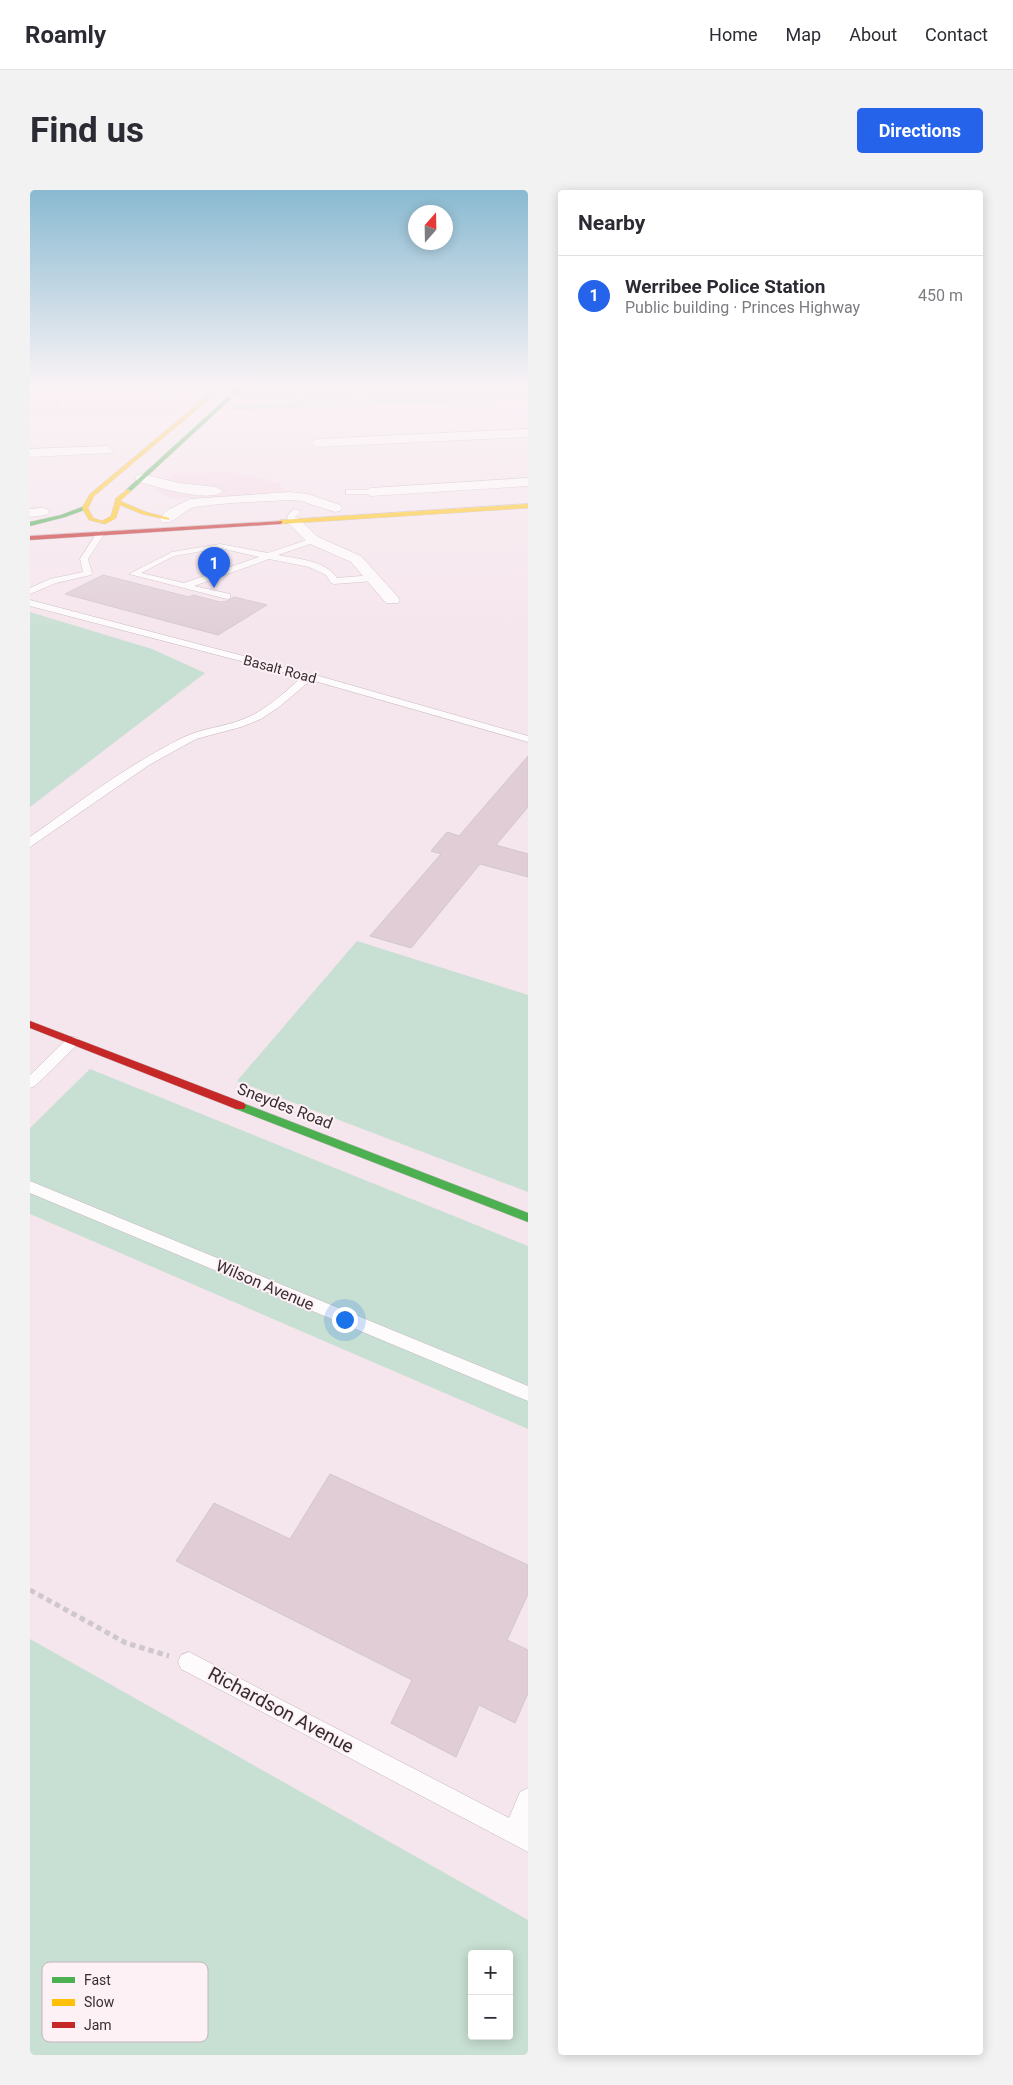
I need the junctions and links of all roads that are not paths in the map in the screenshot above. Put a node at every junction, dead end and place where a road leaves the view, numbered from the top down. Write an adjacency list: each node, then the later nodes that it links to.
1 (121, 471): 11 (main road)
2 (150, 471): 3 (main road)
3 (142, 478): 8 (street); 9 (main road)
4 (528, 482): 6 (street)
5 (349, 492): 6 (lane)
6 (371, 492)
7 (528, 496): 12 (main road)
8 (193, 497): 12 (street); 15 (street)
9 (118, 502): 15 (main road); 17 (main road)
10 (528, 506): 12 (main road)
11 (85, 508): 14 (main road); 17 (main road)
12 (338, 513): 13 (main road); 20 (street)
13 (295, 516): 15 (main road); 20 (street)
14 (30, 524)
15 (171, 524): 17 (main road); 21 (main road)
16 (30, 528): 17 (main road)
17 (102, 528): 18 (main road); 21 (lane)
18 (52, 536): 19 (main road); 21 (main road)
19 (30, 538)
20 (313, 540): 22 (lane); 23 (street)
21 (88, 552): 25 (lane)
22 (270, 556): 23 (lane); 24 (lane); 24 (lane)
23 (374, 578): 27 (street)
24 (185, 586): 26 (lane)
25 (30, 590)
26 (227, 596)
27 (392, 600)
28 (30, 603): 29 (lane, Basalt Road)
29 (309, 676): 30 (lane, Basalt Road); 31 (lane)
30 (528, 739)
31 (30, 843)
32 (30, 1024): 33 (main road, Sneydes Road)
33 (73, 1041): 34 (lane); 36 (main road, Sneydes Road)
34 (30, 1083)
35 (30, 1187): 37 (lane, Wilson Avenue)
36 (528, 1218)
37 (528, 1394)
38 (189, 1662): 40 (lane, Richardson Avenue)
39 (528, 1800): 40 (lane)
40 (522, 1836)

